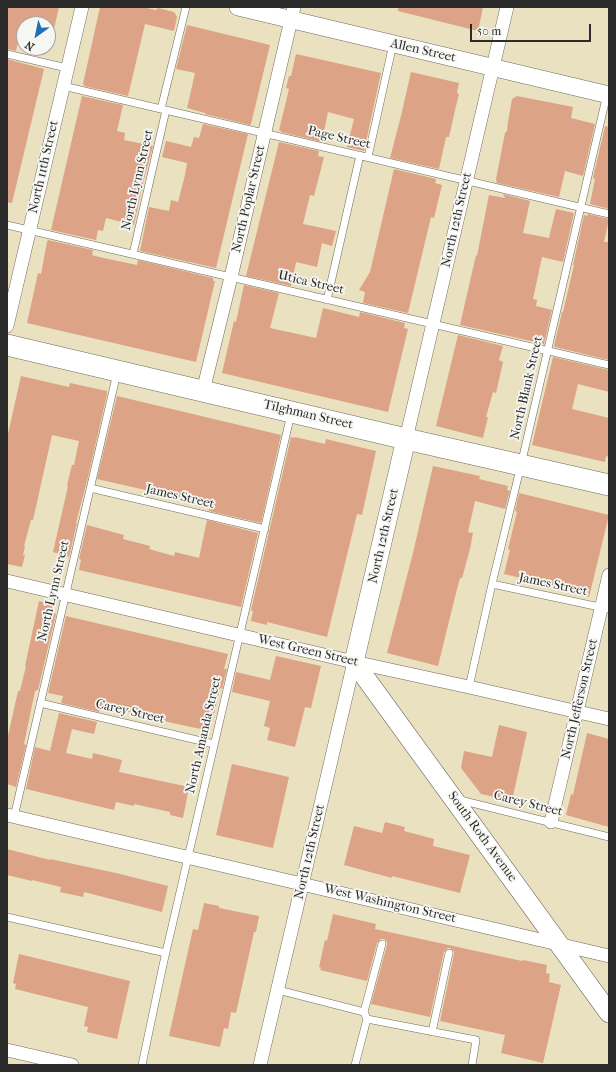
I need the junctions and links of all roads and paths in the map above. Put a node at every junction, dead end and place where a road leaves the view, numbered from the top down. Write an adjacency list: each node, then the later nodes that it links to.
1 (82, 7): 8 (street, North 11th Street)
2 (186, 7): 12 (lane, North Lynn Street)
3 (238, 7): 5 (street, Allen Street)
4 (507, 7): 9 (street, North 12th Street)
5 (292, 13): 6 (street, Allen Street); 13 (street, North Poplar Street)
6 (393, 44): 9 (street, Allen Street); 15 (lane)
7 (7, 54): 8 (lane)
8 (67, 68): 10 (street, North 11th Street)
9 (493, 68): 11 (street, Allen Street); 16 (street, North 12th Street)
10 (63, 86): 12 (lane, Page Street); 20 (street, North 11th Street)
11 (608, 94): 17 (lane, North Blank Street)
12 (164, 110): 13 (lane, Page Street); 21 (lane, North Lynn Street)
13 (264, 133): 14 (lane, Page Street); 22 (street, North Poplar Street)
14 (360, 155): 15 (lane, Page Street); 23 (lane)
15 (368, 157): 16 (lane, Page Street)
16 (466, 181): 17 (lane, Page Street); 24 (street, North 12th Street)
17 (581, 208): 18 (lane, Page Street); 27 (lane, North Blank Street)
18 (609, 214)
19 (7, 225): 20 (lane, Utica Street)
20 (30, 230): 21 (lane, Utica Street); 25 (street, North 11th Street)
21 (133, 254): 22 (lane, Utica Street)
22 (231, 277): 23 (lane, Utica Street); 30 (street, North Poplar Street)
23 (327, 300): 24 (lane, Utica Street)
24 (433, 324): 27 (lane, Utica Street); 32 (street, North 12th Street)
25 (7, 326)
26 (7, 345): 29 (main road, Tilghman Street)
27 (548, 351): 28 (lane, Utica Street); 33 (lane, North Blank Street)
28 (609, 365)
29 (118, 371): 30 (main road, Tilghman Street); 35 (lane, North Lynn Street)
30 (203, 391): 31 (main road, Tilghman Street)
31 (291, 412): 32 (main road, Tilghman Street); 36 (lane, North Amanda Street)
32 (406, 439): 33 (main road, Tilghman Street); 43 (main road, North 12th Street)
33 (521, 465): 34 (main road, Tilghman Street); 39 (lane, North Blank Street)
34 (609, 485)
35 (90, 488): 36 (lane, James Street); 40 (lane, North Lynn Street)
36 (265, 529): 42 (lane, North Amanda Street)
37 (609, 575): 41 (street, North Jefferson Street)
38 (7, 581): 40 (street, West Green Street)
39 (492, 584): 41 (lane, James Street); 44 (lane, North Blank Street)
40 (65, 595): 42 (street, West Green Street); 45 (lane, North Lynn Street)
41 (605, 609): 46 (street, North Jefferson Street)
42 (239, 635): 43 (street, West Green Street); 48 (lane, North Amanda Street)
43 (354, 662): 44 (street, West Green Street); 49 (main road, South Roth Avenue); 54 (street, North 12th Street)
44 (469, 686): 46 (street, West Green Street)
45 (40, 703): 48 (lane, Carey Street); 50 (lane, North Lynn Street)
46 (578, 711): 47 (street, West Green Street); 51 (street, North Jefferson Street)
47 (609, 719)
48 (214, 744): 53 (lane, North Amanda Street)
49 (454, 799): 51 (lane, Carey Street); 56 (main road, South Roth Avenue)
50 (10, 816): 53 (street, West Washington Street)
51 (551, 822): 52 (lane, Carey Street)
52 (609, 837)
53 (188, 857): 54 (street, West Washington Street); 58 (lane, North Amanda Street)
54 (303, 884): 56 (street, West Washington Street); 61 (street, North 12th Street)
55 (7, 917): 58 (lane)
56 (559, 943): 60 (street, West Washington Street); 63 (main road, South Roth Avenue)
57 (382, 944): 62 (lane)
58 (166, 953): 68 (lane, North Amanda Street)
59 (449, 953): 65 (lane)
60 (609, 956)
61 (278, 990): 62 (lane); 69 (street, North 12th Street)
62 (364, 1012): 64 (lane)
63 (609, 1013)
64 (367, 1019): 65 (lane); 70 (lane)
65 (432, 1032): 71 (lane)
66 (7, 1050): 67 (street)
67 (72, 1065)
68 (142, 1065)
69 (260, 1065)
70 (355, 1065)
71 (472, 1065)

